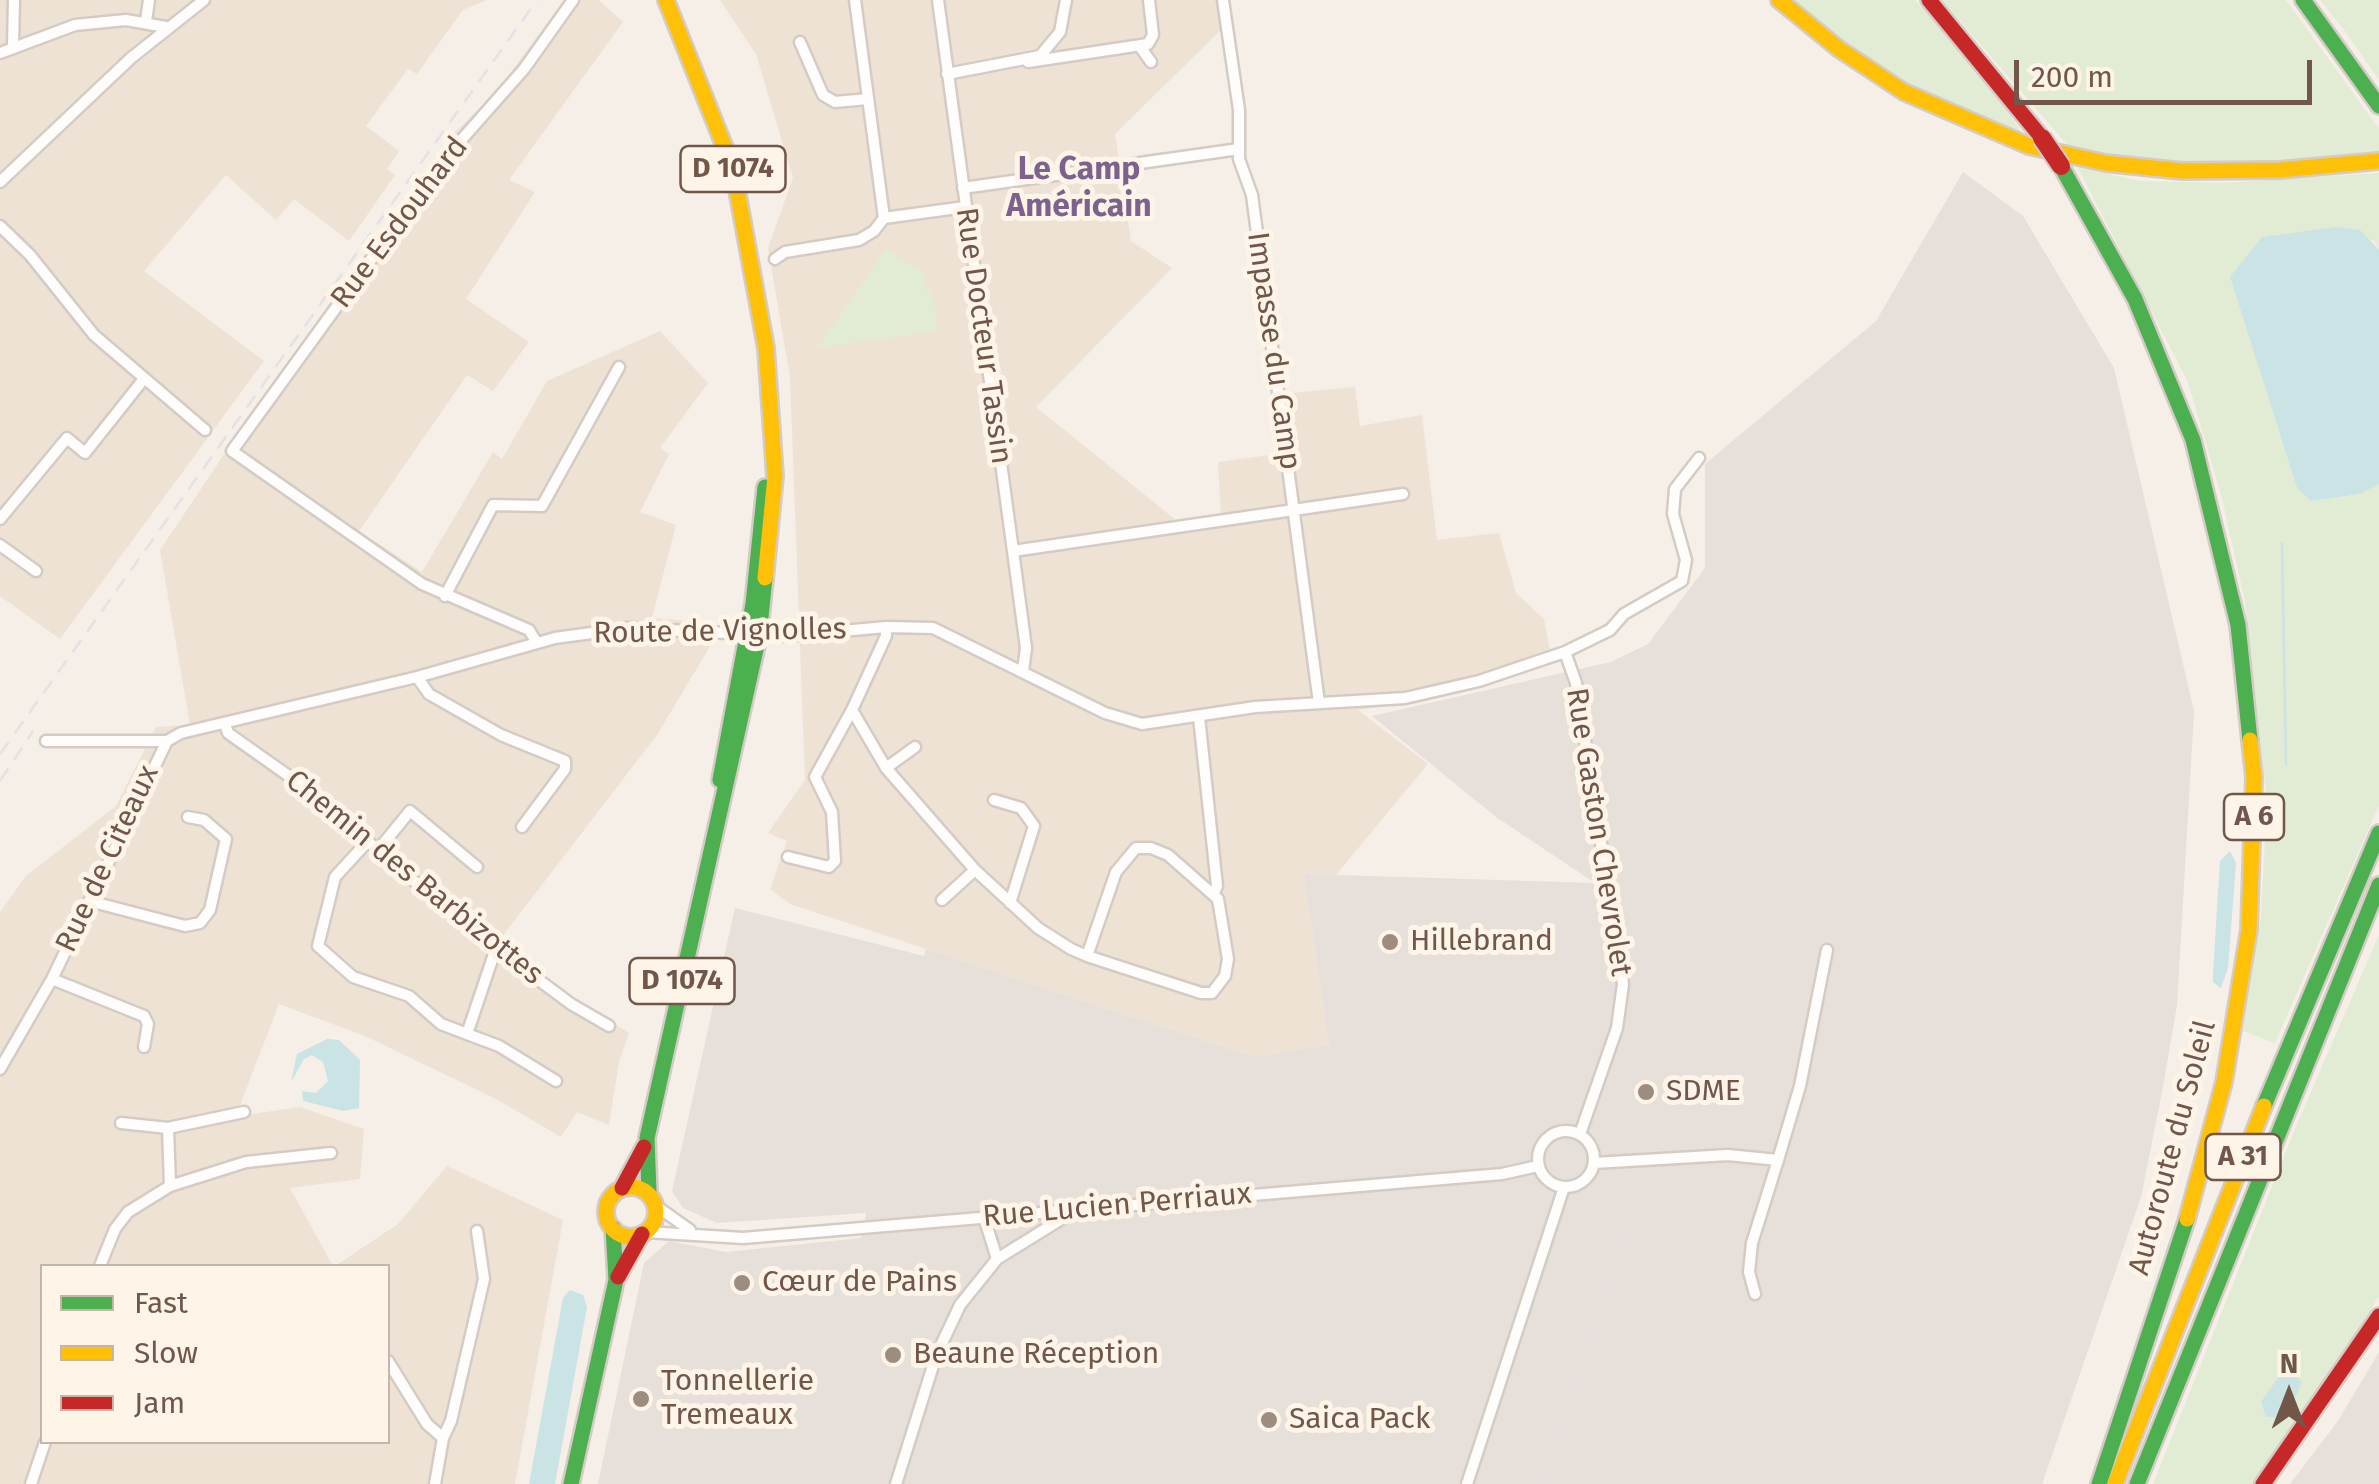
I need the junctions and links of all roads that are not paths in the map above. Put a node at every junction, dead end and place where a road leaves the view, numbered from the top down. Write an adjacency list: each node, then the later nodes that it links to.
1 (14, 0): 17 (street)
2 (150, 0): 14 (street)
3 (204, 0): 15 (street)
4 (573, 0): 43 (street, Rue Esdouhard)
5 (666, 0): 45 (main road, D 1074)
6 (855, 0): 23 (street)
7 (938, 0): 22 (street, Rue Docteur Tassin)
8 (1066, 0): 20 (street)
9 (1150, 0): 18 (street)
10 (1223, 0): 25 (street, Impasse du Camp)
11 (1780, 0): 26 (main road)
12 (1929, 0): 115 (main road, Autoroute du Soleil / A 6, bridge)
13 (2303, 0): 24 (main road)
14 (146, 21): 15 (street); 17 (street)
15 (166, 27): 27 (street)
16 (800, 42): 23 (street)
17 (13, 46): 19 (street)
18 (1141, 48): 20 (street); 21 (street)
19 (0, 53)
20 (1028, 62): 22 (street)
21 (1151, 62)
22 (947, 74): 28 (street, Rue Docteur Tassin)
23 (868, 99): 30 (street)
24 (2379, 106)
25 (1239, 149): 28 (street); 38 (street, Impasse du Camp)
26 (2379, 160)
27 (0, 182)
28 (962, 188): 29 (street, Rue Docteur Tassin)
29 (965, 206): 30 (street); 41 (street, Rue Docteur Tassin)
30 (884, 218): 32 (street)
31 (0, 226): 34 (street)
32 (776, 260)
33 (619, 367): 43 (street)
34 (144, 380): 35 (street); 39 (street)
35 (206, 430)
36 (1699, 458): 47 (street, Route de Vignolles)
37 (1402, 494): 38 (street)
38 (1294, 510): 41 (street); 50 (street, Impasse du Camp)
39 (0, 520)
40 (0, 546): 42 (street)
41 (1013, 551): 48 (street, Rue Docteur Tassin)
42 (36, 571)
43 (445, 596): 46 (street)
44 (886, 627): 45 (street, Route de Vignolles); 48 (street, Route de Vignolles); 51 (street)
45 (754, 636): 46 (street, Route de Vignolles); 85 (main road, D 1074)
46 (538, 643): 49 (street, Route de Vignolles)
47 (1562, 653): 50 (street, Route de Vignolles); 84 (street, Rue Gaston Chevrolet)
48 (1023, 671): 52 (street, Route de Vignolles)
49 (417, 678): 53 (street, Route de Vignolles); 60 (street)
50 (1319, 703): 52 (street, Route de Vignolles)
51 (852, 710): 57 (street); 64 (street)
52 (1199, 717): 68 (street)
53 (225, 724): 55 (street, Route de Vignolles); 62 (street, Chemin des Barbizottes)
54 (46, 740): 55 (street, Route de Vignolles)
55 (167, 740): 70 (street, Rue de Citeaux)
56 (915, 746): 57 (street)
57 (886, 768): 66 (street)
58 (994, 800): 71 (street)
59 (188, 817): 70 (street)
60 (522, 826)
61 (2379, 833): 116 (main road, A 31)
62 (368, 841): 63 (street, Chemin des Barbizottes); 77 (street)
63 (379, 850): 65 (street); 72 (street, Chemin des Barbizottes)
64 (788, 857)
65 (477, 867)
66 (975, 870): 69 (street); 71 (street)
67 (2379, 885): 117 (main road, A 31)
68 (1214, 893): 74 (street); 74 (street)
69 (942, 900)
70 (89, 901): 75 (street, Rue de Citeaux)
71 (1010, 903): 74 (street)
72 (496, 948): 76 (street, Chemin des Barbizottes); 77 (street)
73 (1826, 950): 87 (street)
74 (1087, 956)
75 (52, 979): 78 (street, Rue de Citeaux); 79 (street, Rue de Citeaux)
76 (609, 1026)
77 (467, 1034): 80 (street)
78 (144, 1047)
79 (0, 1070)
80 (556, 1081)
81 (244, 1112): 83 (street)
82 (121, 1122): 83 (street)
83 (168, 1128): 90 (street)
84 (1580, 1134): 88 (street); 89 (street)
85 (647, 1138): 92 (main road, D 1074); 93 (main road, D 1074)
86 (331, 1153): 90 (street)
87 (1778, 1160): 88 (street); 103 (street)
88 (1594, 1162): 91 (street)
89 (1538, 1166): 91 (street); 94 (street, Rue Lucien Perriaux)
90 (170, 1186): 101 (street)
91 (1564, 1187): 114 (street)
92 (622, 1188): 93 (main road); 96 (main road)
93 (652, 1199): 98 (main road); 99 (street)
94 (1076, 1209): 95 (street, Rue Lucien Perriaux); 100 (street)
95 (984, 1216): 99 (street, Rue Lucien Perriaux); 100 (street)
96 (613, 1228): 98 (main road); 102 (main road)
97 (477, 1231): 108 (street)
98 (644, 1233): 99 (street, Rue Lucien Perriaux); 102 (main road)
99 (695, 1234)
100 (997, 1259): 113 (street)
101 (101, 1264)
102 (616, 1280): 112 (main road)
103 (1756, 1294)
104 (2379, 1316): 118 (main road)
105 (390, 1364): 106 (street)
106 (402, 1385): 107 (street); 108 (street)
107 (390, 1389)
108 (443, 1438): 111 (street)
109 (44, 1444): 110 (street)
110 (32, 1484)
111 (436, 1484)
112 (572, 1484)
113 (896, 1484)
114 (1467, 1484)
115 (2098, 1484)
116 (2115, 1484)
117 (2137, 1484)
118 (2263, 1484)

